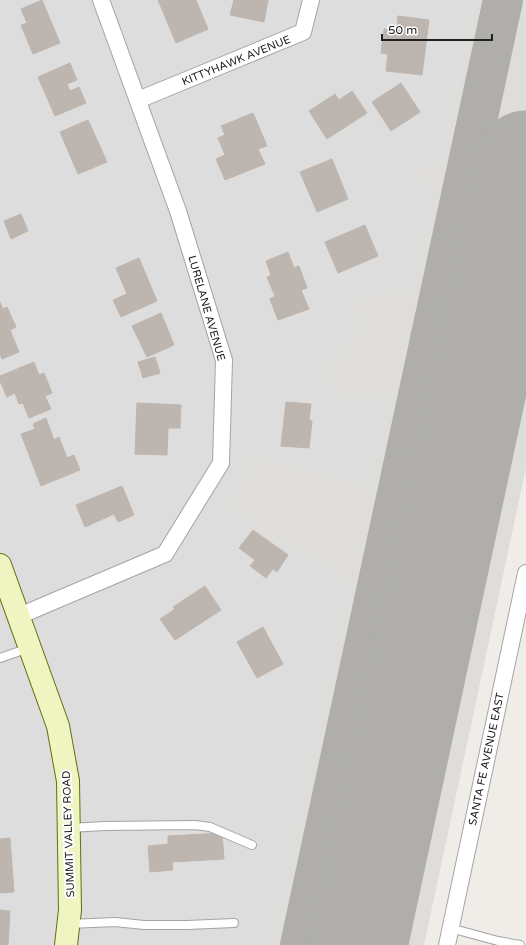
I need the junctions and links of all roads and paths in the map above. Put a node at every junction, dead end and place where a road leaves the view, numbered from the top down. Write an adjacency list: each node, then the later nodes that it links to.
1 (101, 0): 3 (street, LURELANE AVENUE)
2 (311, 0): 3 (street, KITTYHAWK AVENUE)
3 (138, 100): 6 (street, LURELANE AVENUE)
4 (0, 565): 6 (main road, SUMMIT VALLEY ROAD)
5 (526, 573): 12 (street, SANTA FE AVENUE EAST)
6 (19, 616): 7 (main road, SUMMIT VALLEY ROAD)
7 (29, 648): 8 (lane); 9 (main road, SUMMIT VALLEY ROAD)
8 (0, 658)
9 (69, 828): 10 (lane); 13 (main road, SUMMIT VALLEY ROAD)
10 (252, 844)
11 (234, 923): 13 (lane)
12 (450, 928): 14 (street, SANTA FE AVENUE EAST); 15 (lane)
13 (67, 935)
14 (447, 945)
15 (520, 945)

